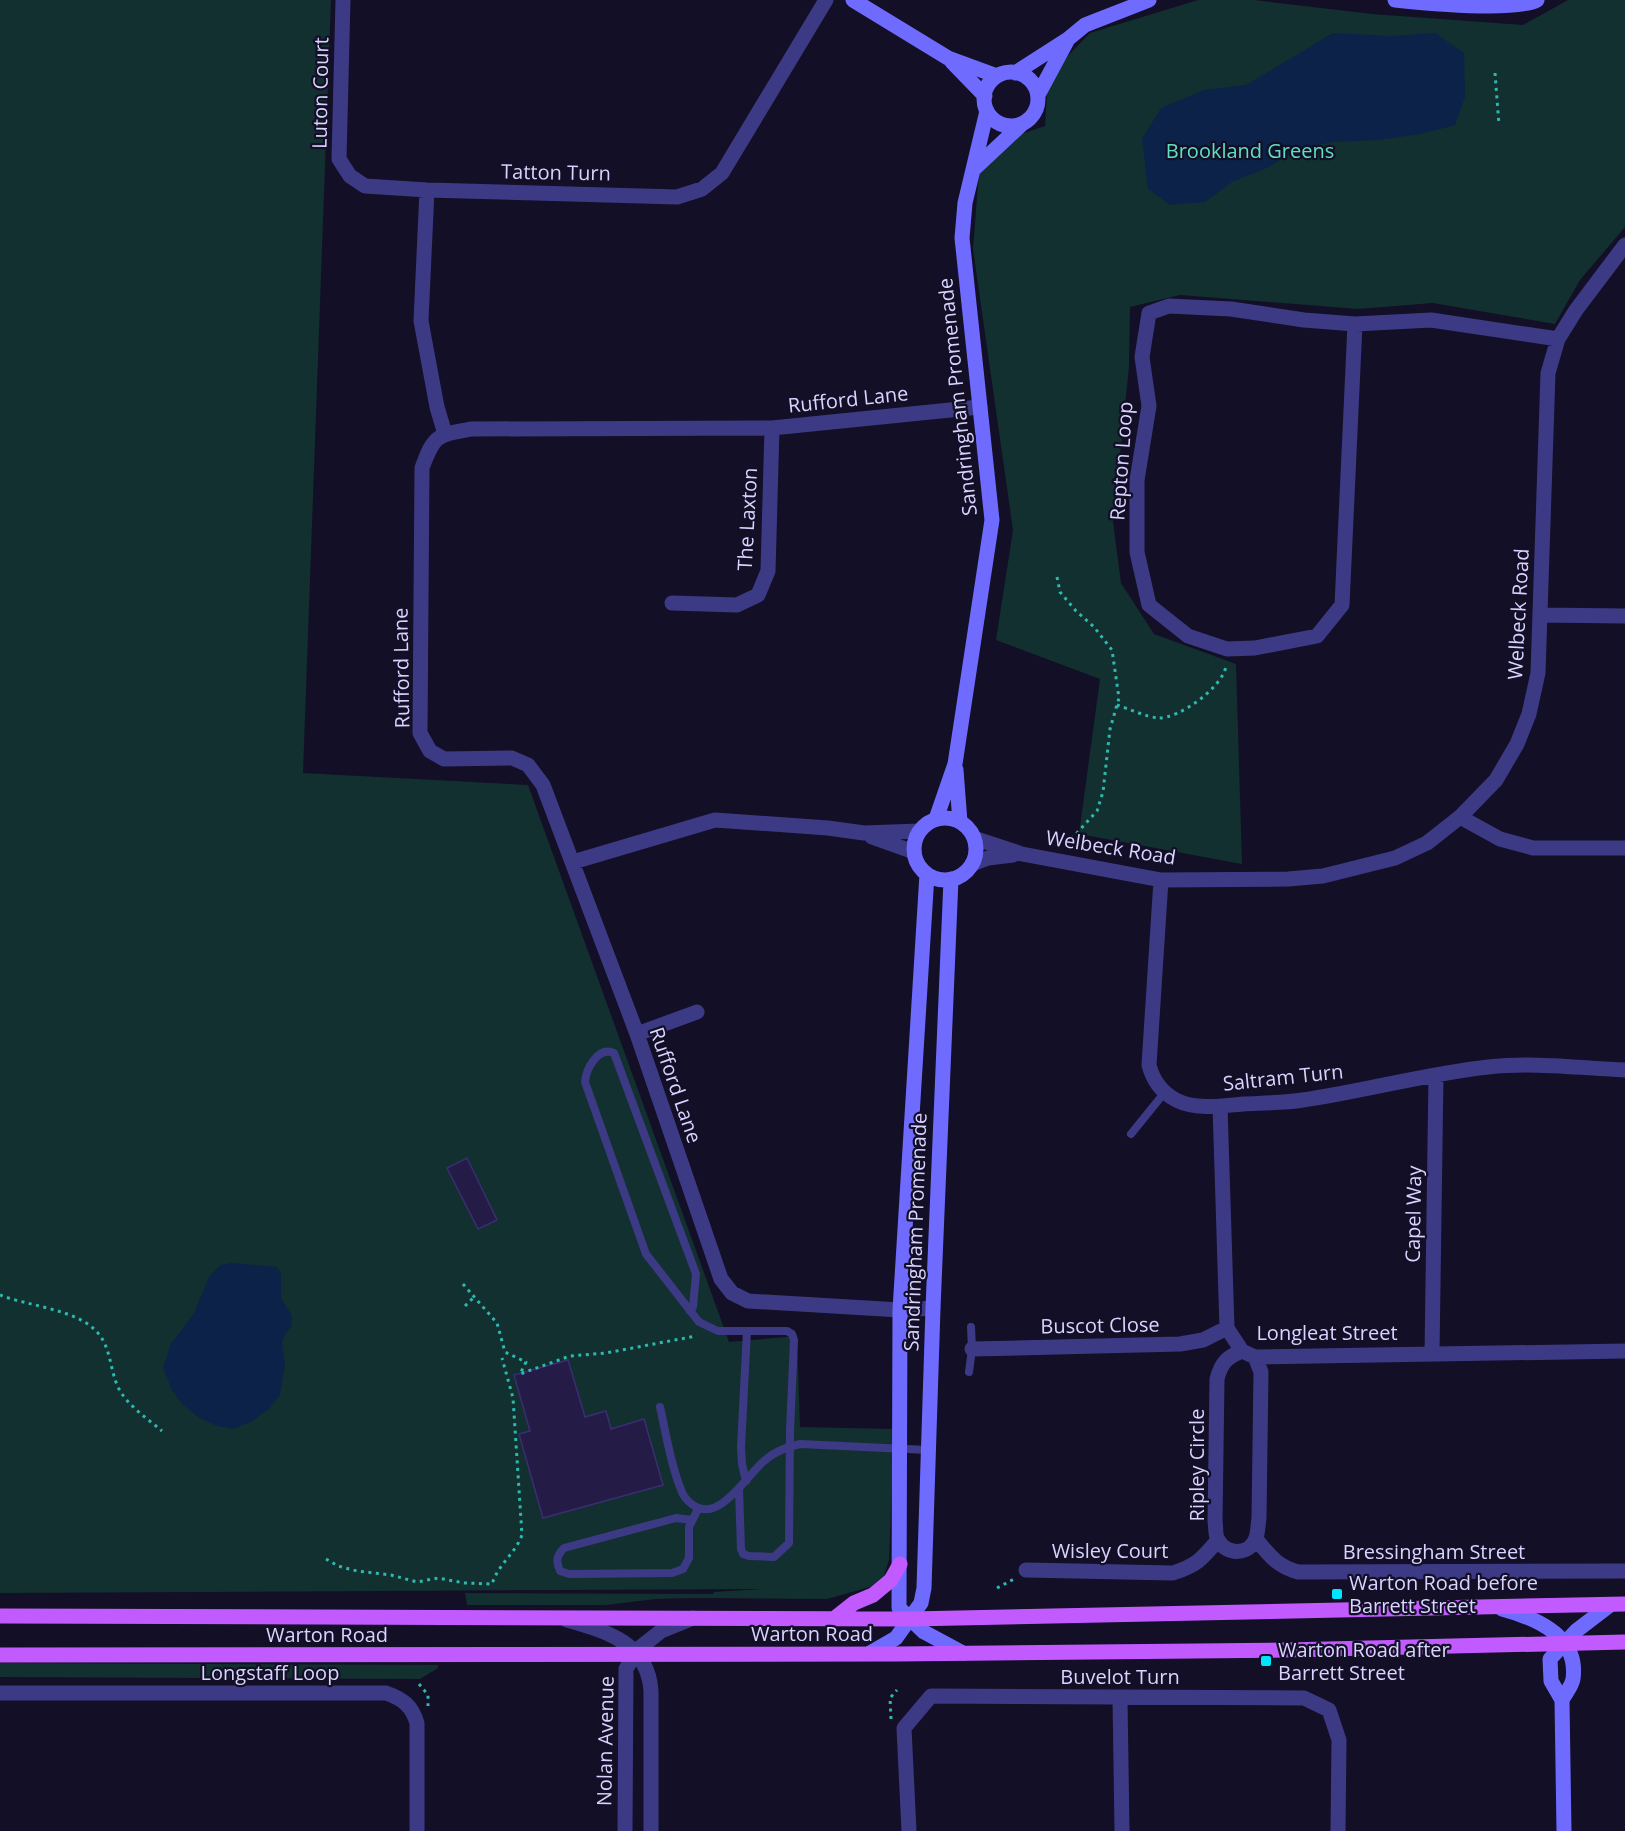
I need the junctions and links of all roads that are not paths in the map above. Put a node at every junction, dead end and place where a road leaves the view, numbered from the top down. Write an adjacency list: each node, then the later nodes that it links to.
1 (343, 0): 15 (street, Luton Court)
2 (826, 0): 15 (street, Tatton Turn)
3 (853, 0): 8 (street)
4 (1149, 0): 7 (street)
5 (1402, 0): 6 (street)
6 (1537, 0)
7 (1068, 39): 9 (street); 11 (street)
8 (948, 58): 10 (street); 12 (street)
9 (1016, 73): 10 (street); 11 (street)
10 (997, 76): 12 (street)
11 (1038, 95): 13 (street)
12 (986, 103): 13 (street); 14 (street, Sandringham Promenade)
13 (1021, 124): 14 (street)
14 (975, 168): 19 (street, Sandringham Promenade)
15 (427, 190): 21 (street)
16 (1625, 245): 18 (street, Welbeck Road)
17 (1355, 324): 17 (street, Repton Loop); 18 (street, Repton Loop)
18 (1558, 339): 23 (street, Welbeck Road)
19 (980, 407): 20 (street, Rufford Lane); 25 (street, Sandringham Promenade)
20 (772, 428): 21 (street, Rufford Lane); 22 (street, The Laxton)
21 (445, 434): 35 (street, Rufford Lane)
22 (672, 603)
23 (1541, 615): 24 (street); 26 (street, Welbeck Road)
24 (1625, 616)
25 (955, 764): 27 (street, Sandringham Promenade); 28 (street, Sandringham Promenade)
26 (1460, 817): 32 (street); 39 (street, Welbeck Road)
27 (936, 819): 28 (street); 29 (street)
28 (960, 822): 31 (street)
29 (919, 831): 30 (street); 33 (street)
30 (864, 833): 33 (street); 35 (street)
31 (974, 838): 34 (street, Welbeck Road); 36 (street)
32 (1625, 848)
33 (914, 852): 37 (street)
34 (1022, 854): 36 (street, Welbeck Road); 39 (street, Welbeck Road)
35 (573, 862): 41 (street, Rufford Lane)
36 (972, 864): 38 (street)
37 (927, 874): 38 (street); 48 (street, Sandringham Promenade)
38 (951, 879): 47 (street, Sandringham Promenade)
39 (1161, 880): 44 (street)
40 (697, 1012): 41 (street)
41 (637, 1034): 48 (street, Rufford Lane)
42 (1625, 1070): 43 (street, Saltram Turn)
43 (1436, 1075): 45 (street, Saltram Turn); 56 (street, Capel Way)
44 (1165, 1092): 45 (street, Saltram Turn); 46 (lane)
45 (1220, 1106): 51 (street)
46 (1131, 1134)
47 (933, 1308): 48 (street, Rufford Lane); 61 (street, Sandringham Promenade)
48 (900, 1310): 60 (street, Sandringham Promenade)
49 (690, 1311): 49 (lane); 52 (lane)
50 (971, 1327): 53 (lane)
51 (1227, 1328): 53 (street, Buscot Close); 55 (street, Longleat Street)
52 (747, 1331): 59 (lane); 62 (lane)
53 (972, 1348): 57 (lane)
54 (1625, 1351): 56 (street, Longleat Street)
55 (1248, 1354): 56 (street, Longleat Street); 66 (street); 67 (street, Ripley Circle)
56 (1432, 1354)
57 (969, 1372)
58 (660, 1407): 64 (lane)
59 (790, 1446): 60 (lane); 62 (lane); 63 (lane)
60 (901, 1449): 61 (lane); 68 (street, Sandringham Promenade)
61 (928, 1450): 77 (street, Sandringham Promenade)
62 (746, 1481): 63 (lane)
63 (739, 1489): 64 (lane)
64 (698, 1509): 65 (lane)
65 (692, 1520): 65 (lane)
66 (1256, 1539): 67 (street, Ripley Circle); 70 (street, Bressingham Street)
67 (1218, 1540): 69 (street, Wisley Court)
68 (900, 1564): 76 (main road); 77 (street, Sandringham Promenade)
69 (1026, 1570)
70 (1625, 1571)
71 (1618, 1605): 72 (main road, Warton Road); 79 (street)
72 (1495, 1607): 77 (main road, Warton Road); 79 (street)
73 (0, 1616): 74 (main road, Warton Road)
74 (558, 1617): 75 (main road, Warton Road); 83 (street, Nolan Avenue)
75 (695, 1617): 76 (main road, Warton Road); 83 (street, Nolan Avenue)
76 (835, 1618): 77 (main road, Warton Road)
77 (911, 1619): 80 (street, Sandringham Promenade); 81 (street)
78 (1625, 1641): 79 (main road, Warton Road)
79 (1565, 1643): 81 (main road, Warton Road); 86 (street); 86 (street)
80 (870, 1653): 81 (main road, Warton Road); 83 (main road, Warton Road)
81 (963, 1653)
82 (0, 1655): 83 (main road, Warton Road)
83 (636, 1655): 88 (street, Nolan Avenue); 89 (street, Nolan Avenue)
84 (0, 1693): 87 (street, Longstaff Loop)
85 (1120, 1698): 90 (street, Buvelot Turn); 91 (street); 92 (street, Buvelot Turn)
86 (1562, 1700): 93 (street)
87 (417, 1831)
88 (625, 1831)
89 (651, 1831)
90 (909, 1831)
91 (1122, 1831)
92 (1338, 1831)
93 (1564, 1831)

